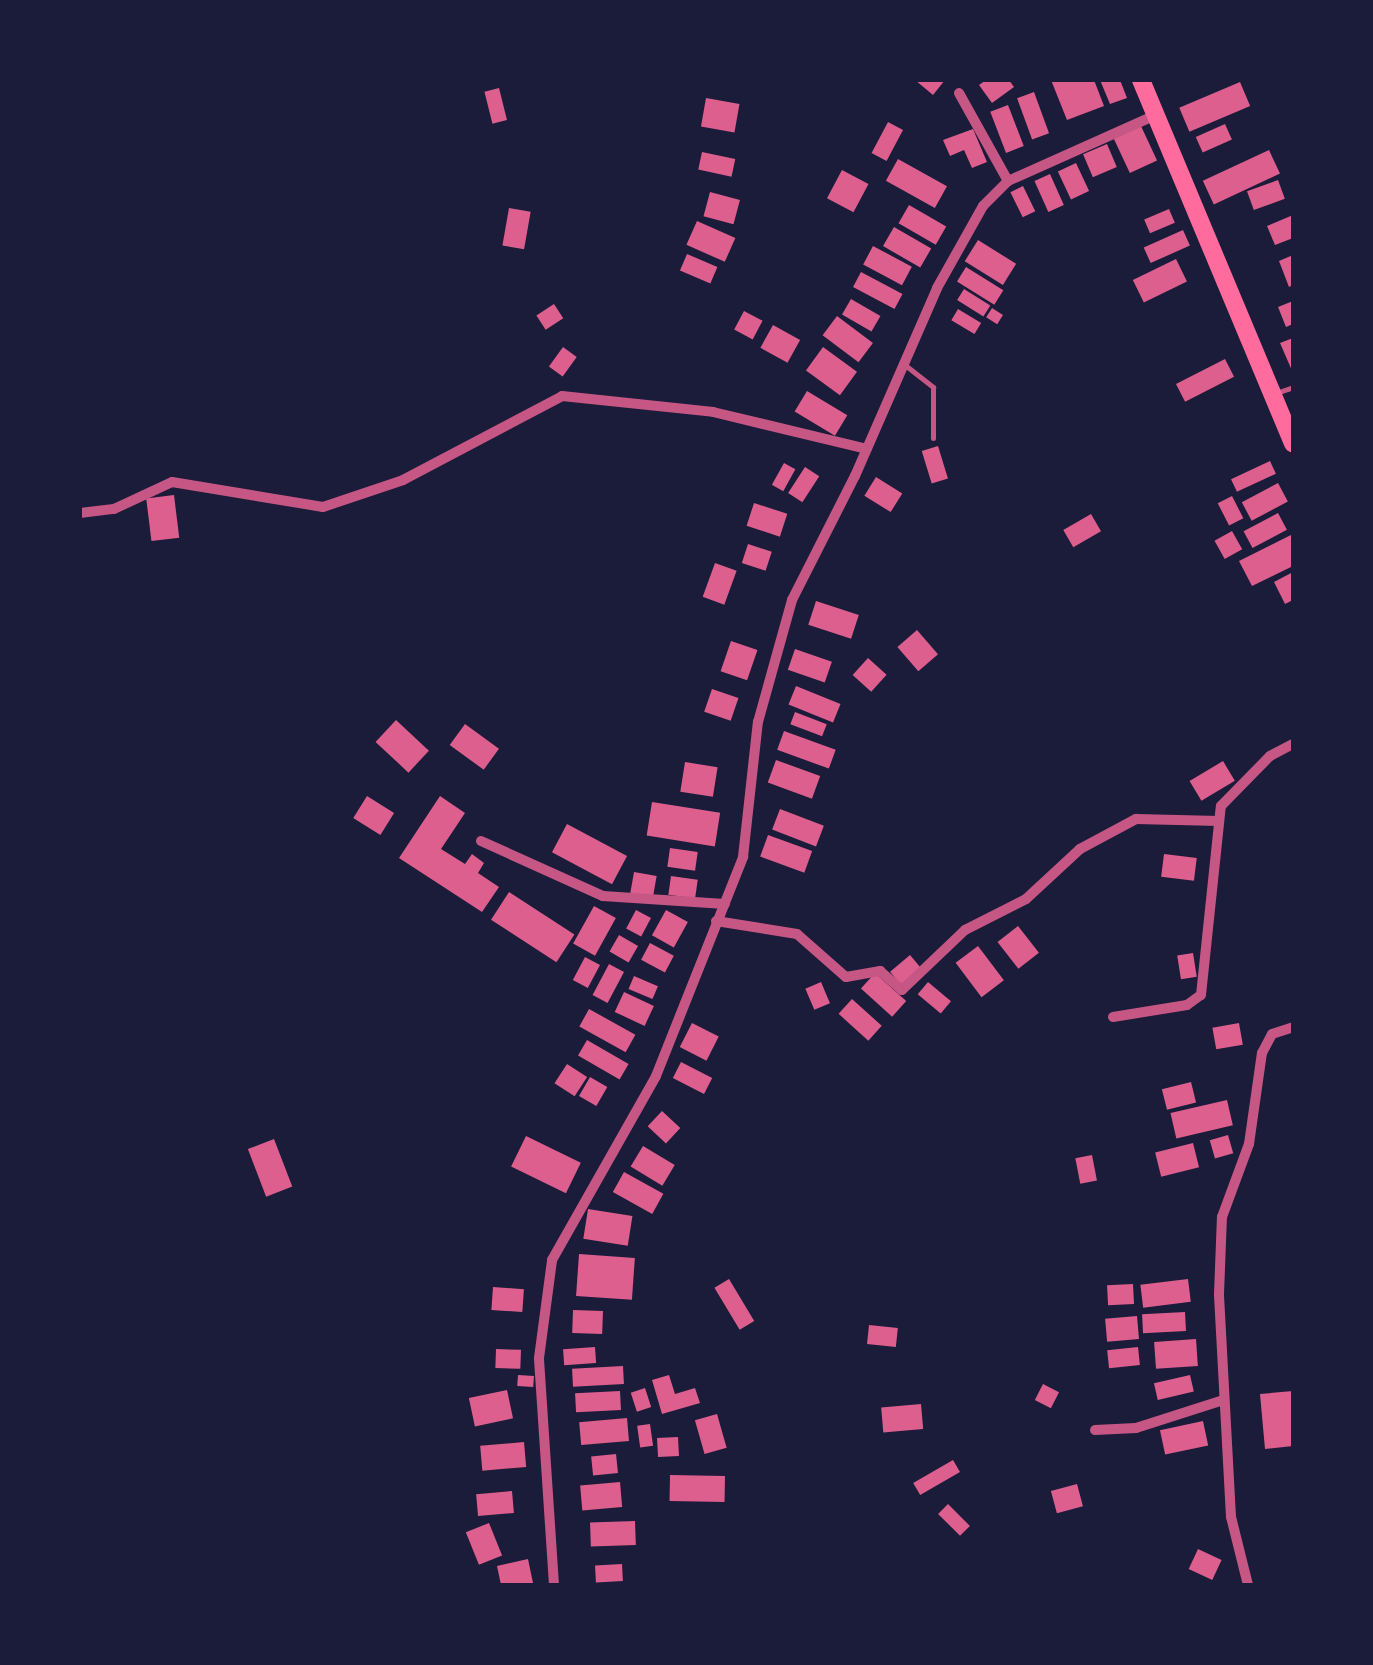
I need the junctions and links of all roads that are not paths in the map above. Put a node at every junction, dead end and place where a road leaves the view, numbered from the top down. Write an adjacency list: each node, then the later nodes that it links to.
1 (1140, 80): 3 (main road)
2 (959, 93): 4 (street)
3 (1153, 116): 4 (street); 7 (main road)
4 (1008, 181): 5 (street)
5 (904, 363): 8 (lane); 10 (street)
6 (1293, 387): 7 (lane)
7 (1273, 394): 9 (main road)
8 (933, 438)
9 (1293, 444)
10 (867, 449): 11 (street); 15 (street)
11 (80, 513)
12 (1293, 744): 13 (street)
13 (1219, 821): 16 (street); 17 (street)
14 (481, 842): 15 (street)
15 (725, 904): 16 (street)
16 (716, 921): 22 (street)
17 (1113, 1017)
18 (1293, 1027): 19 (street)
19 (1223, 1400): 20 (street); 21 (street)
20 (1095, 1430)
21 (1245, 1583)
22 (554, 1585)

